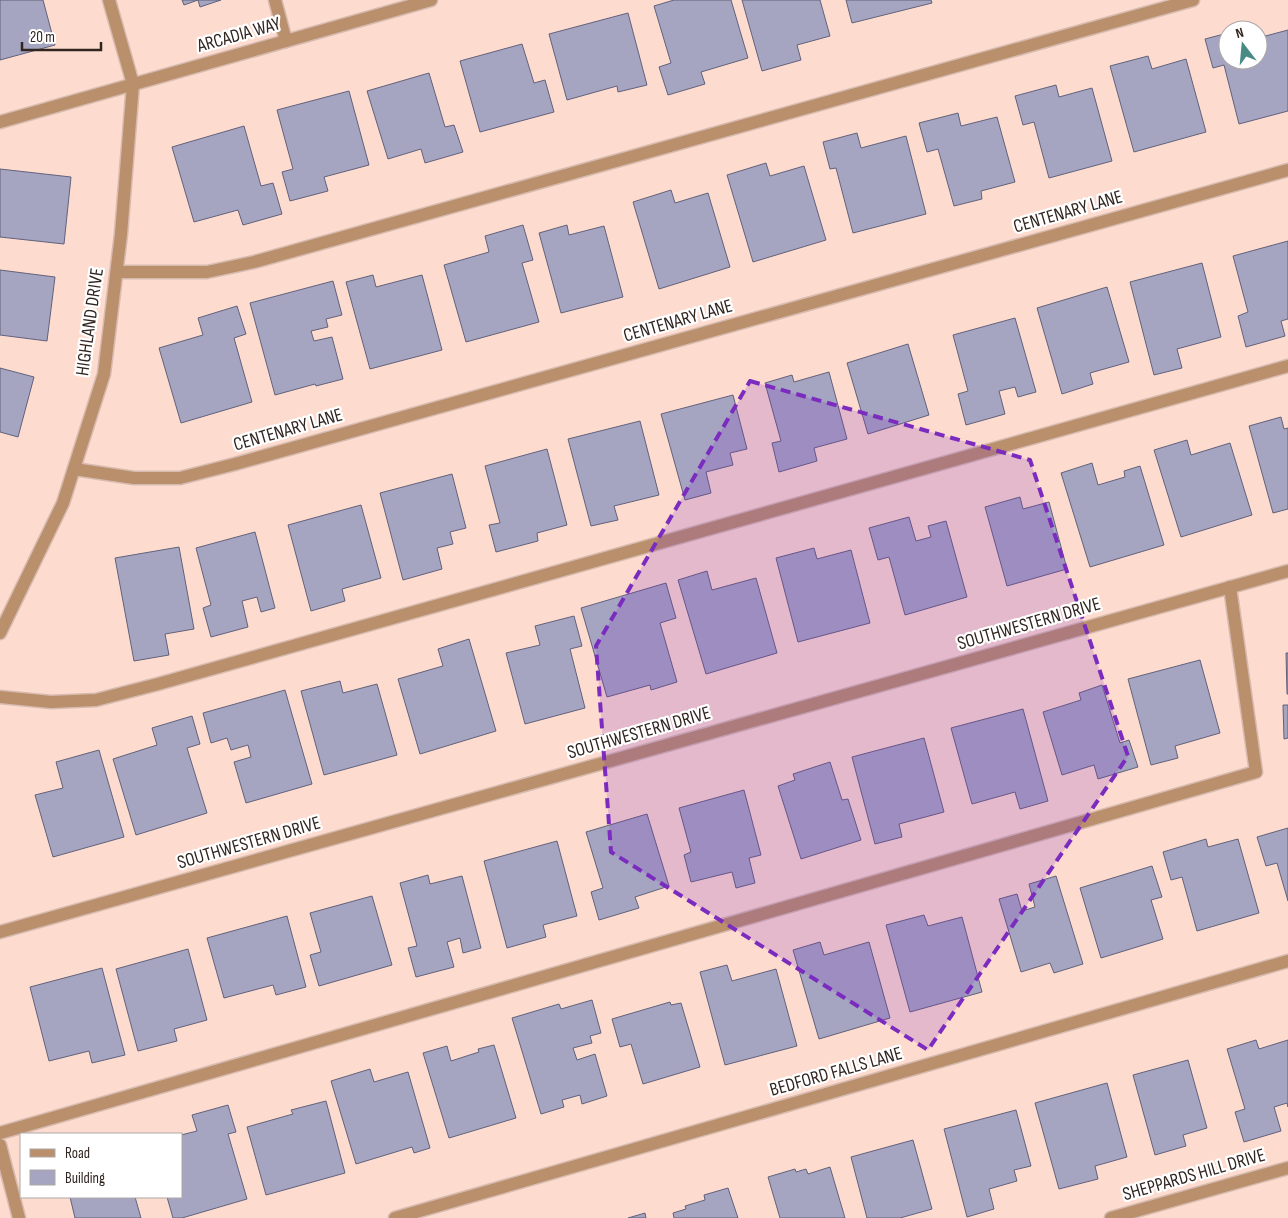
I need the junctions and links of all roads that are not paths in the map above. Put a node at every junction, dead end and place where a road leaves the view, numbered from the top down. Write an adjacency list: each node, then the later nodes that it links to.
1 (109, 0): 6 (street, HIGHLAND DRIVE)
2 (275, 0): 5 (street)
3 (431, 0): 5 (street, ARCADIA WAY)
4 (1193, 0): 9 (street)
5 (286, 41): 6 (street, ARCADIA WAY)
6 (133, 84): 7 (street, ARCADIA WAY); 9 (street, HIGHLAND DRIVE)
7 (0, 122)
8 (1288, 170): 11 (street, CENTENARY LANE)
9 (117, 272): 11 (street, HIGHLAND DRIVE)
10 (1288, 366): 15 (street)
11 (74, 469): 14 (street, HIGHLAND DRIVE)
12 (1288, 571): 13 (street, SOUTHWESTERN DRIVE)
13 (1230, 587): 16 (street, SOUTHWESTERN DRIVE); 18 (street)
14 (0, 633)
15 (0, 697)
16 (0, 932)
17 (1288, 961): 22 (street, BEDFORD FALLS LANE)
18 (0, 1133)
19 (0, 1145): 21 (street)
20 (1288, 1168): 23 (street, SHEPPARDS HILL DRIVE)
21 (19, 1218)
22 (394, 1218)
23 (1111, 1218)

